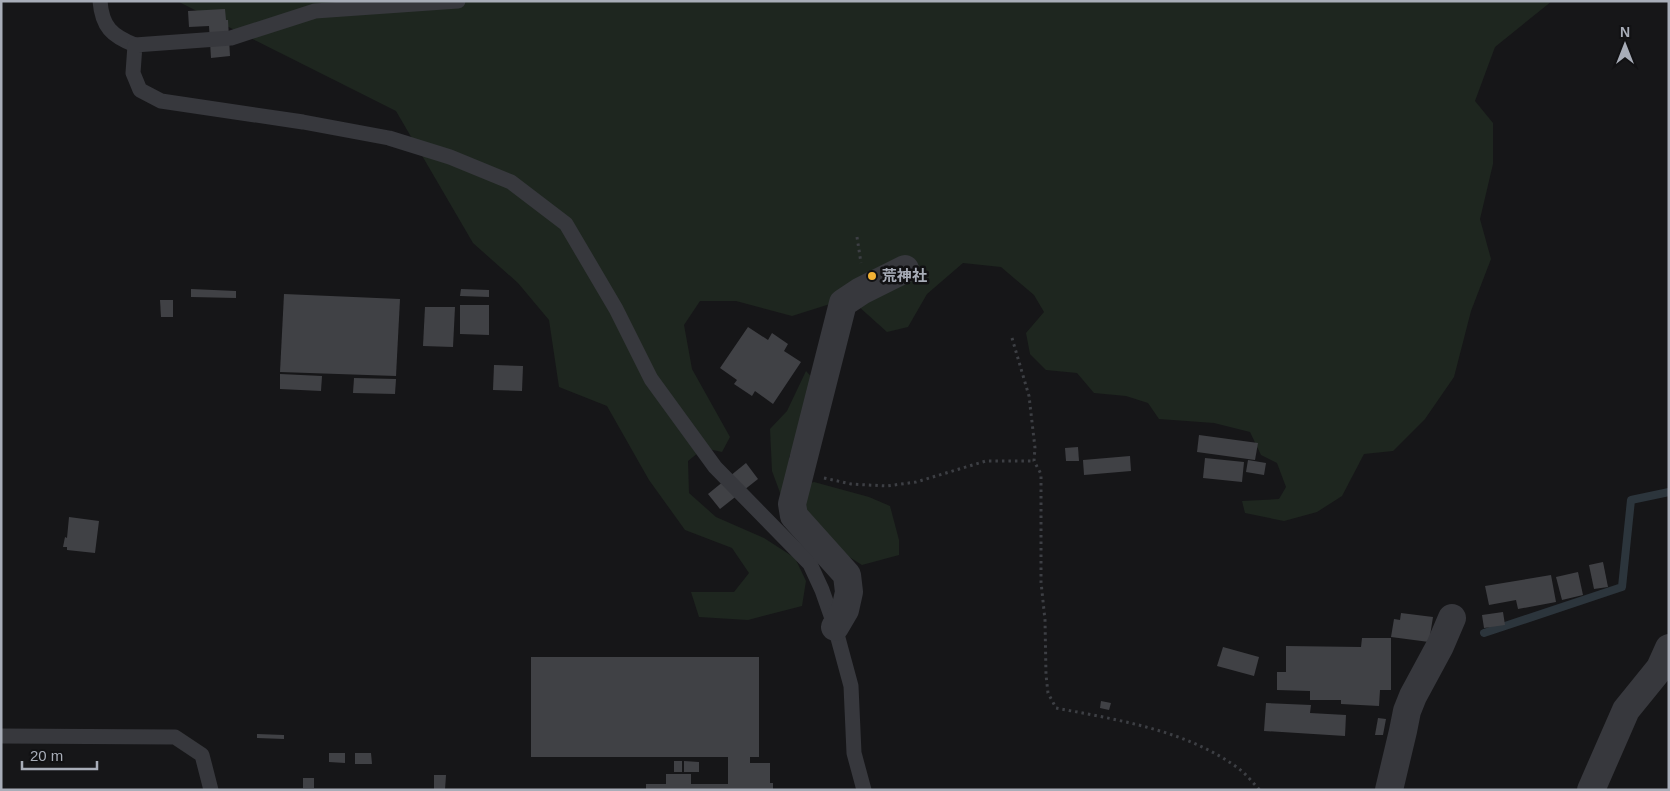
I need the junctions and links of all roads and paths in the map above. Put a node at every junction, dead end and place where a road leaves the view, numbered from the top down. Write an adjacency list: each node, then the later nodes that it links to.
1 (100, 1): 3 (lane)
2 (458, 1): 3 (lane)
3 (136, 45): 9 (lane)
4 (904, 269): 7 (street)
5 (1012, 338): 6 (path)
6 (1034, 461): 7 (path); 14 (path)
7 (800, 473): 9 (street)
8 (1452, 618): 15 (street)
9 (835, 627): 13 (lane)
10 (1669, 648): 16 (street)
11 (1, 736): 12 (lane)
12 (211, 790)
13 (864, 790)
14 (1260, 790)
15 (1389, 790)
16 (1592, 790)

